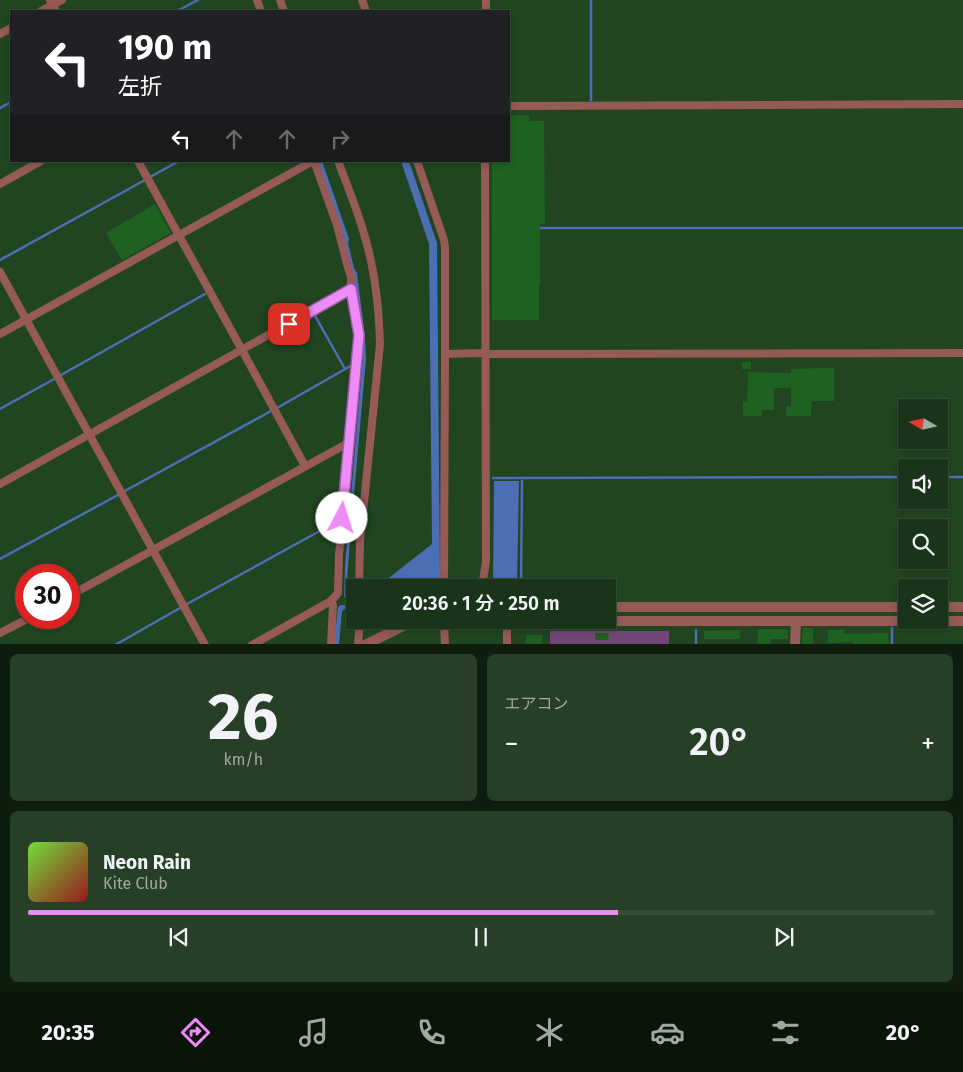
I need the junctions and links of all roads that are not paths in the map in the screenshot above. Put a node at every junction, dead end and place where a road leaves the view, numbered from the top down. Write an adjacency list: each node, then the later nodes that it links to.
1 (62, 0): 2 (street)
2 (53, 5)
3 (963, 104): 4 (street)
4 (510, 106)
5 (39, 162): 12 (street)
6 (139, 162): 13 (street)
7 (312, 162): 13 (street)
8 (314, 162): 15 (street)
9 (338, 162): 27 (street)
10 (417, 162): 20 (street)
11 (485, 162): 21 (street)
12 (0, 184)
13 (179, 236): 16 (street); 18 (street)
14 (0, 272): 16 (street)
15 (351, 289): 18 (street); 23 (street)
16 (26, 320): 17 (street); 22 (street)
17 (0, 334)
18 (242, 350): 22 (street); 24 (street)
19 (963, 353): 21 (street)
20 (445, 354): 21 (street); 28 (street)
21 (485, 354): 29 (street)
22 (89, 436): 25 (street); 26 (street)
23 (350, 442): 24 (street); 31 (street)
24 (305, 466): 26 (street)
25 (0, 484)
26 (152, 550): 30 (street); 45 (street)
27 (359, 579)
28 (444, 579)
29 (483, 579)
30 (80, 590)
31 (331, 601): 46 (street); 47 (street)
32 (616, 607): 33 (street)
33 (898, 607)
34 (948, 607): 35 (street)
35 (963, 607)
36 (616, 621): 37 (street)
37 (796, 621): 38 (street); 52 (street)
38 (963, 621)
39 (15, 625): 44 (street)
40 (360, 629): 48 (street)
41 (396, 629): 49 (street)
42 (444, 629): 50 (street)
43 (507, 629): 51 (street)
44 (0, 633)
45 (205, 644)
46 (252, 644)
47 (331, 644)
48 (358, 644)
49 (365, 644)
50 (445, 644)
51 (507, 644)
52 (796, 644)

